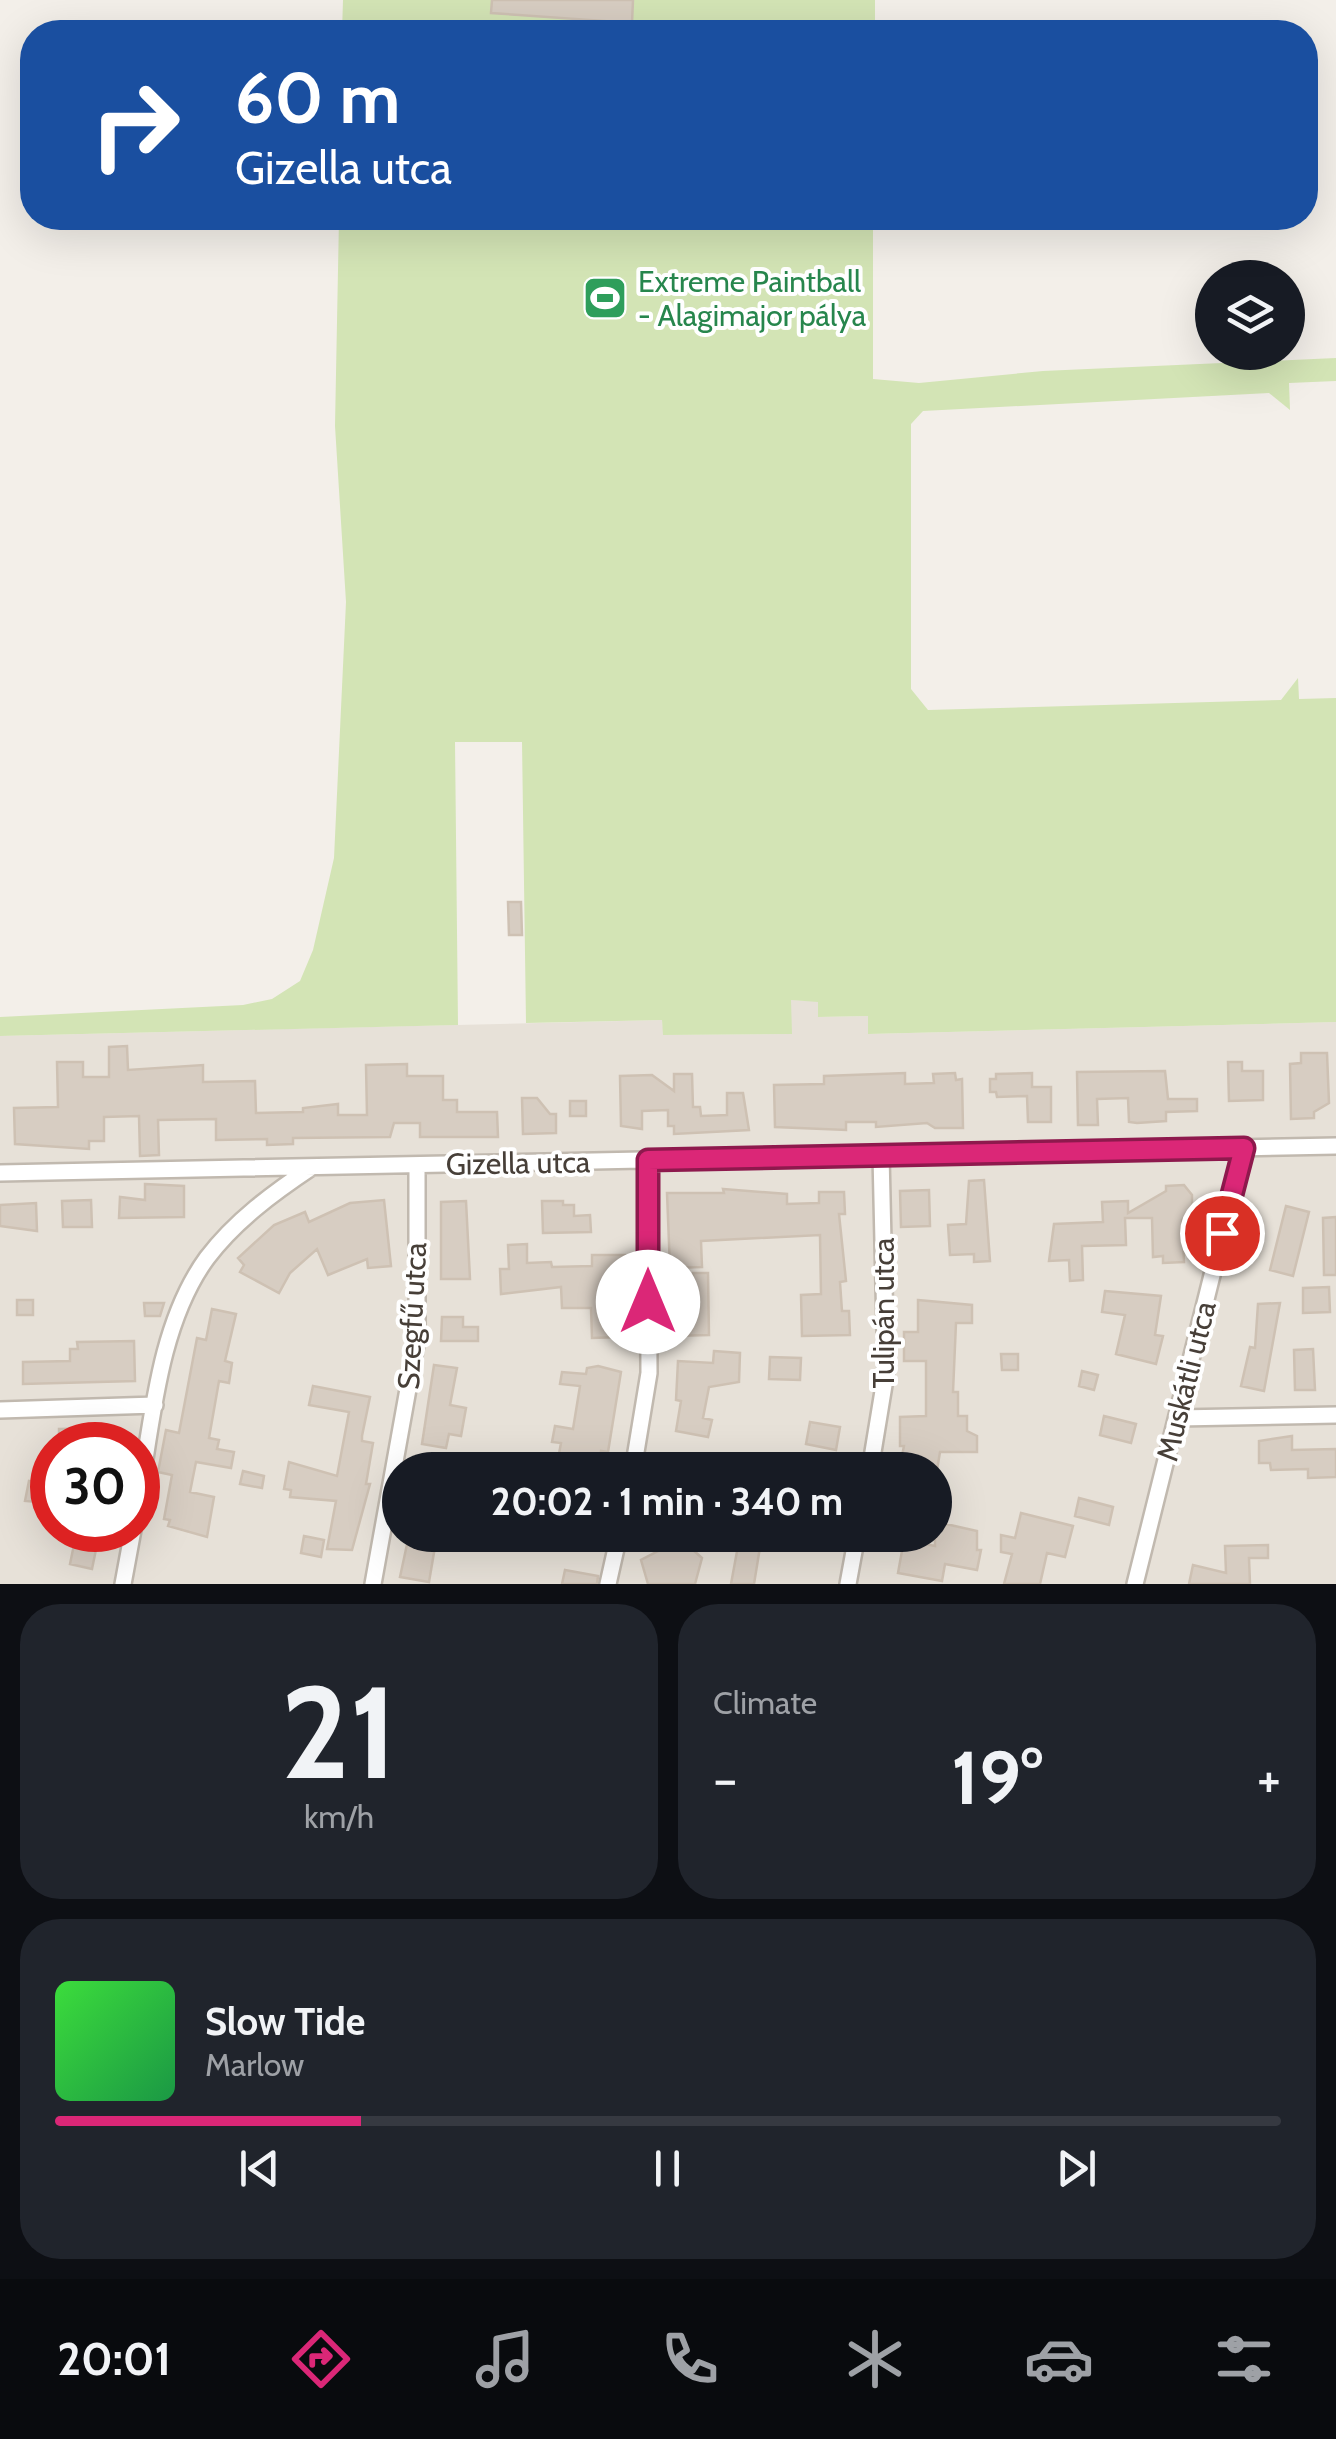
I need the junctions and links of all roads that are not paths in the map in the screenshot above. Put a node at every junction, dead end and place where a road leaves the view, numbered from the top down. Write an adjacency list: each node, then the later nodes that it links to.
1 (1336, 1146): 2 (street, Gizella utca)
2 (1244, 1148): 3 (street, Gizella utca); 11 (street, Muskátli utca)
3 (881, 1155): 4 (street, Gizella utca); 14 (street, Tulipán utca)
4 (648, 1160): 5 (street, Gizella utca); 13 (street)
5 (418, 1165): 6 (street, Gizella utca); 19 (street, Szegfű utca)
6 (312, 1167): 7 (street, Gizella utca); 8 (street)
7 (0, 1174)
8 (155, 1405): 9 (street); 12 (street)
9 (0, 1410)
10 (1336, 1415): 11 (street)
11 (1183, 1418): 22 (street, Muskátli utca); 23 (street, Muskátli utca)
12 (152, 1422)
13 (636, 1452)
14 (873, 1452)
15 (128, 1552): 18 (street)
16 (615, 1552): 20 (street)
17 (854, 1552): 21 (street)
18 (123, 1584)
19 (373, 1584)
20 (608, 1584)
21 (848, 1584)
22 (1134, 1584)
23 (1145, 1584)

